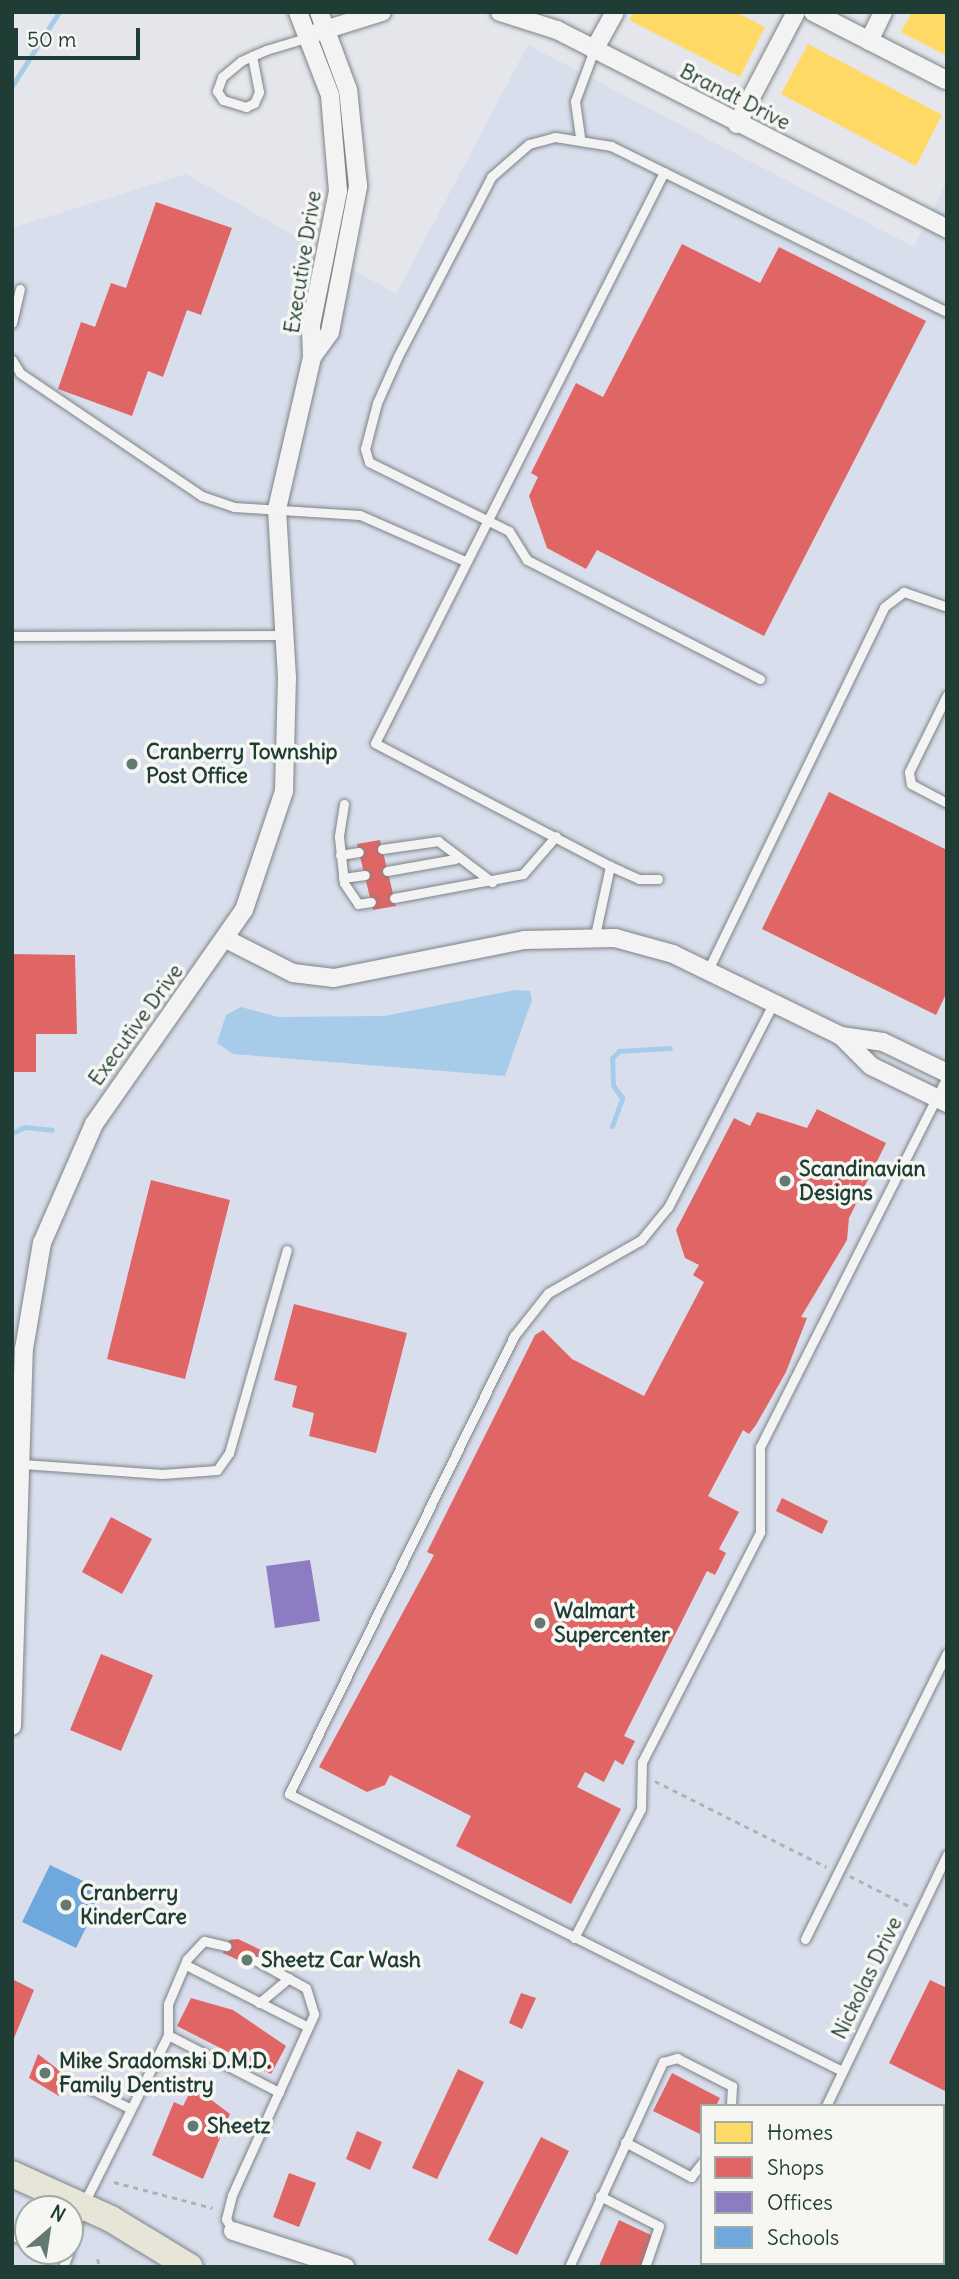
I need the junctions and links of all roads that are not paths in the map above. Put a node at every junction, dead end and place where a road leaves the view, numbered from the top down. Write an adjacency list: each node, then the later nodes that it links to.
1 (298, 12): 9 (street, Executive Drive)
2 (382, 12): 8 (street)
3 (500, 12): 11 (street, Brandt Drive)
4 (615, 12): 11 (street)
5 (796, 12): 14 (street)
6 (813, 12): 10 (street)
7 (883, 12): 10 (street)
8 (323, 20): 9 (street); 21 (street, Executive Drive)
9 (309, 37): 12 (lane); 21 (street, Executive Drive)
10 (869, 41): 13 (street)
11 (594, 50): 14 (street, Brandt Drive); 15 (lane)
12 (252, 56): 12 (lane)
13 (946, 80)
14 (737, 124): 17 (street, Brandt Drive)
15 (580, 137): 16 (lane); 24 (lane)
16 (664, 172): 19 (lane); 24 (lane)
17 (947, 229)
18 (20, 289): 20 (lane)
19 (947, 312)
20 (12, 323)
21 (312, 357): 23 (street, Executive Drive)
22 (12, 360): 23 (lane)
23 (277, 509): 25 (lane); 27 (street, Executive Drive)
24 (486, 522): 25 (lane); 29 (lane)
25 (466, 561): 33 (lane)
26 (947, 607): 48 (lane)
27 (284, 635): 28 (lane); 47 (street, Executive Drive)
28 (12, 636)
29 (760, 679)
30 (947, 695): 31 (lane)
31 (947, 803)
32 (344, 804): 36 (lane)
33 (555, 836): 38 (lane); 43 (lane)
34 (382, 849): 37 (lane)
35 (359, 852): 36 (lane)
36 (340, 855): 41 (lane)
37 (456, 859): 39 (lane); 43 (lane)
38 (610, 866): 42 (lane); 46 (lane)
39 (387, 871)
40 (365, 875): 41 (lane)
41 (344, 878): 45 (lane)
42 (658, 878)
43 (492, 882): 44 (lane)
44 (394, 898)
45 (371, 902)
46 (595, 935): 47 (street); 48 (street)
47 (226, 939): 54 (street, Executive Drive)
48 (708, 970): 49 (street)
49 (774, 1002): 50 (street); 59 (lane)
50 (841, 1036): 51 (street); 52 (street)
51 (947, 1074): 52 (lane)
52 (941, 1101): 59 (lane)
53 (286, 1250): 54 (lane)
54 (23, 1464): 56 (street, Executive Drive)
55 (947, 1653): 60 (lane)
56 (12, 1726)
57 (947, 1854): 58 (lane, Nickolas Drive)
58 (945, 1869): 68 (lane, Nickolas Drive)
59 (574, 1938): 68 (lane)
60 (805, 1939)
61 (226, 1946): 63 (lane)
62 (257, 1961): 64 (lane)
63 (186, 1965): 65 (lane); 67 (lane)
64 (289, 1978): 65 (lane); 66 (lane)
65 (259, 2003): 66 (lane)
66 (308, 2027): 70 (lane)
67 (168, 2035): 70 (lane); 73 (lane)
68 (842, 2071): 72 (lane, Nickolas Drive)
69 (85, 2086): 73 (lane)
70 (279, 2092): 81 (lane)
71 (731, 2104): 74 (lane)
72 (827, 2104)
73 (131, 2109): 79 (lane)
74 (625, 2142): 75 (lane); 78 (lane)
75 (700, 2166)
76 (12, 2174): 77 (main road)
77 (60, 2195)
78 (600, 2196): 84 (lane); 85 (lane)
79 (84, 2203)
80 (84, 2206): 82 (main road)
81 (233, 2231): 83 (street)
82 (190, 2267)
83 (345, 2267)
84 (569, 2267)
85 (645, 2267)

